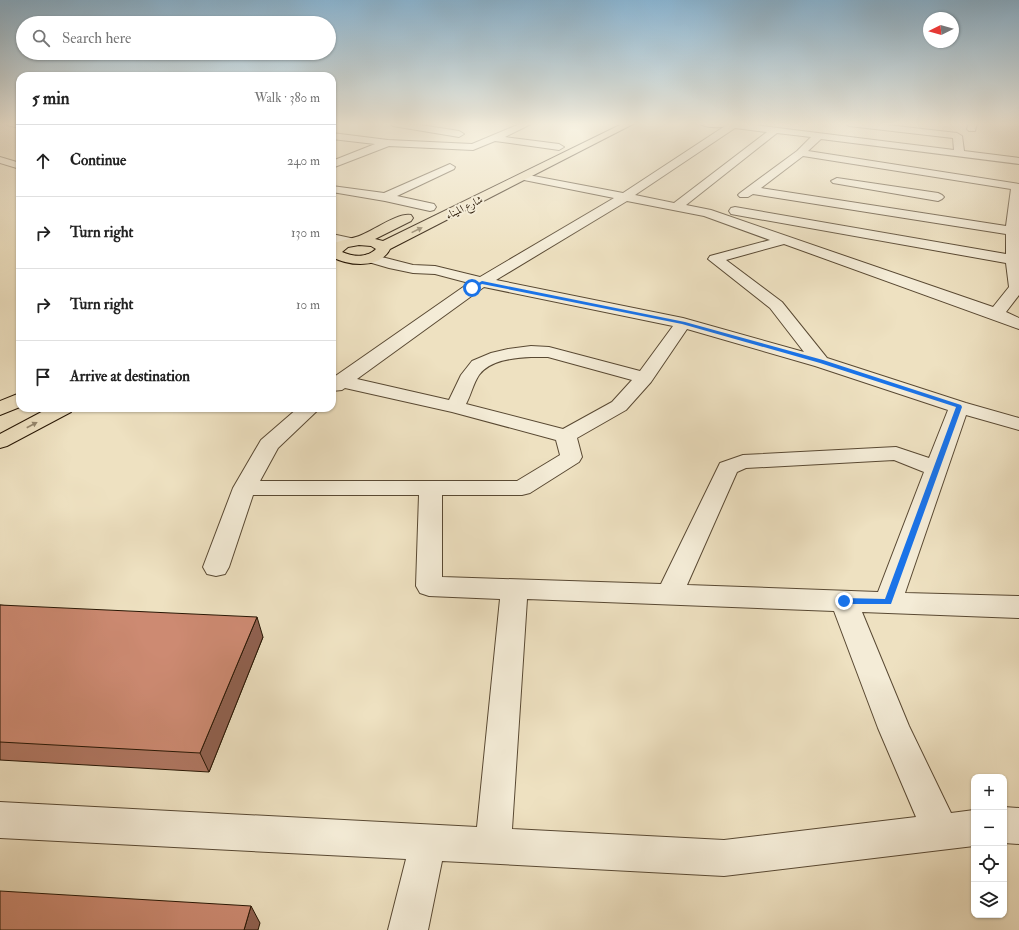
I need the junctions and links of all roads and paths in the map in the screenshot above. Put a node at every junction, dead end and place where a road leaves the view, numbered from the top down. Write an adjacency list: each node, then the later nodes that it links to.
1 (519, 166): 8 (highway)
2 (544, 166): 9 (highway, شارع الميناء)
3 (669, 166): 16 (street)
4 (728, 166): 20 (street)
5 (783, 166): 14 (street)
6 (885, 166): 10 (street)
7 (450, 167): 15 (street)
8 (504, 174)
9 (523, 177): 16 (street); 29 (highway, شارع الميناء, one-way to 9)
10 (952, 177): 12 (street); 17 (street)
11 (837, 181): 17 (street)
12 (1018, 187): 22 (street)
13 (336, 190): 15 (street)
14 (752, 190): 21 (street); 24 (street)
15 (385, 197): 19 (street)
16 (625, 197): 20 (street); 34 (street)
17 (938, 197): 24 (street)
18 (443, 201): 19 (highway, شارع الميناء)
19 (430, 207): 27 (highway, شارع الميناء)
20 (676, 207): 23 (street)
21 (722, 209): 23 (street); 32 (street)
22 (1017, 212): 25 (street)
23 (707, 213): 26 (street)
24 (930, 218): 25 (street)
25 (1015, 231): 32 (street)
26 (784, 240): 36 (street); 39 (street)
27 (354, 242): 28 (highway, شارع الميناء); 29 (highway)
28 (336, 248)
29 (378, 252): 31 (highway); 34 (street)
30 (336, 253): 31 (highway)
31 (352, 260): 33 (highway)
32 (1016, 260): 35 (street)
33 (336, 268)
34 (482, 282): 37 (street); 41 (street)
35 (1018, 287): 36 (street)
36 (996, 314): 38 (street)
37 (683, 323): 39 (street); 40 (street)
38 (1019, 324)
39 (821, 362): 43 (street)
40 (644, 378): 45 (street); 49 (street)
41 (336, 385): 45 (street)
42 (16, 401): 44 (highway)
43 (959, 407): 48 (street); 51 (street)
44 (0, 408)
45 (455, 408): 49 (street)
46 (56, 412): 50 (highway, one-way to 46)
47 (306, 412): 52 (street)
48 (1019, 424)
49 (566, 436): 53 (street)
50 (0, 442)
51 (937, 469): 56 (street); 58 (street)
52 (244, 488): 53 (street); 54 (street)
53 (432, 488): 55 (street)
54 (216, 567)
55 (514, 589): 56 (street); 65 (street)
56 (669, 595): 57 (street)
57 (844, 601): 58 (street); 63 (street)
58 (888, 602): 59 (street)
59 (1019, 607)
60 (0, 820): 64 (street)
61 (1007, 825): 62 (street)
62 (1019, 826)
63 (957, 830): 65 (street)
64 (428, 843): 65 (street); 66 (street)
65 (493, 846)
66 (408, 930)

